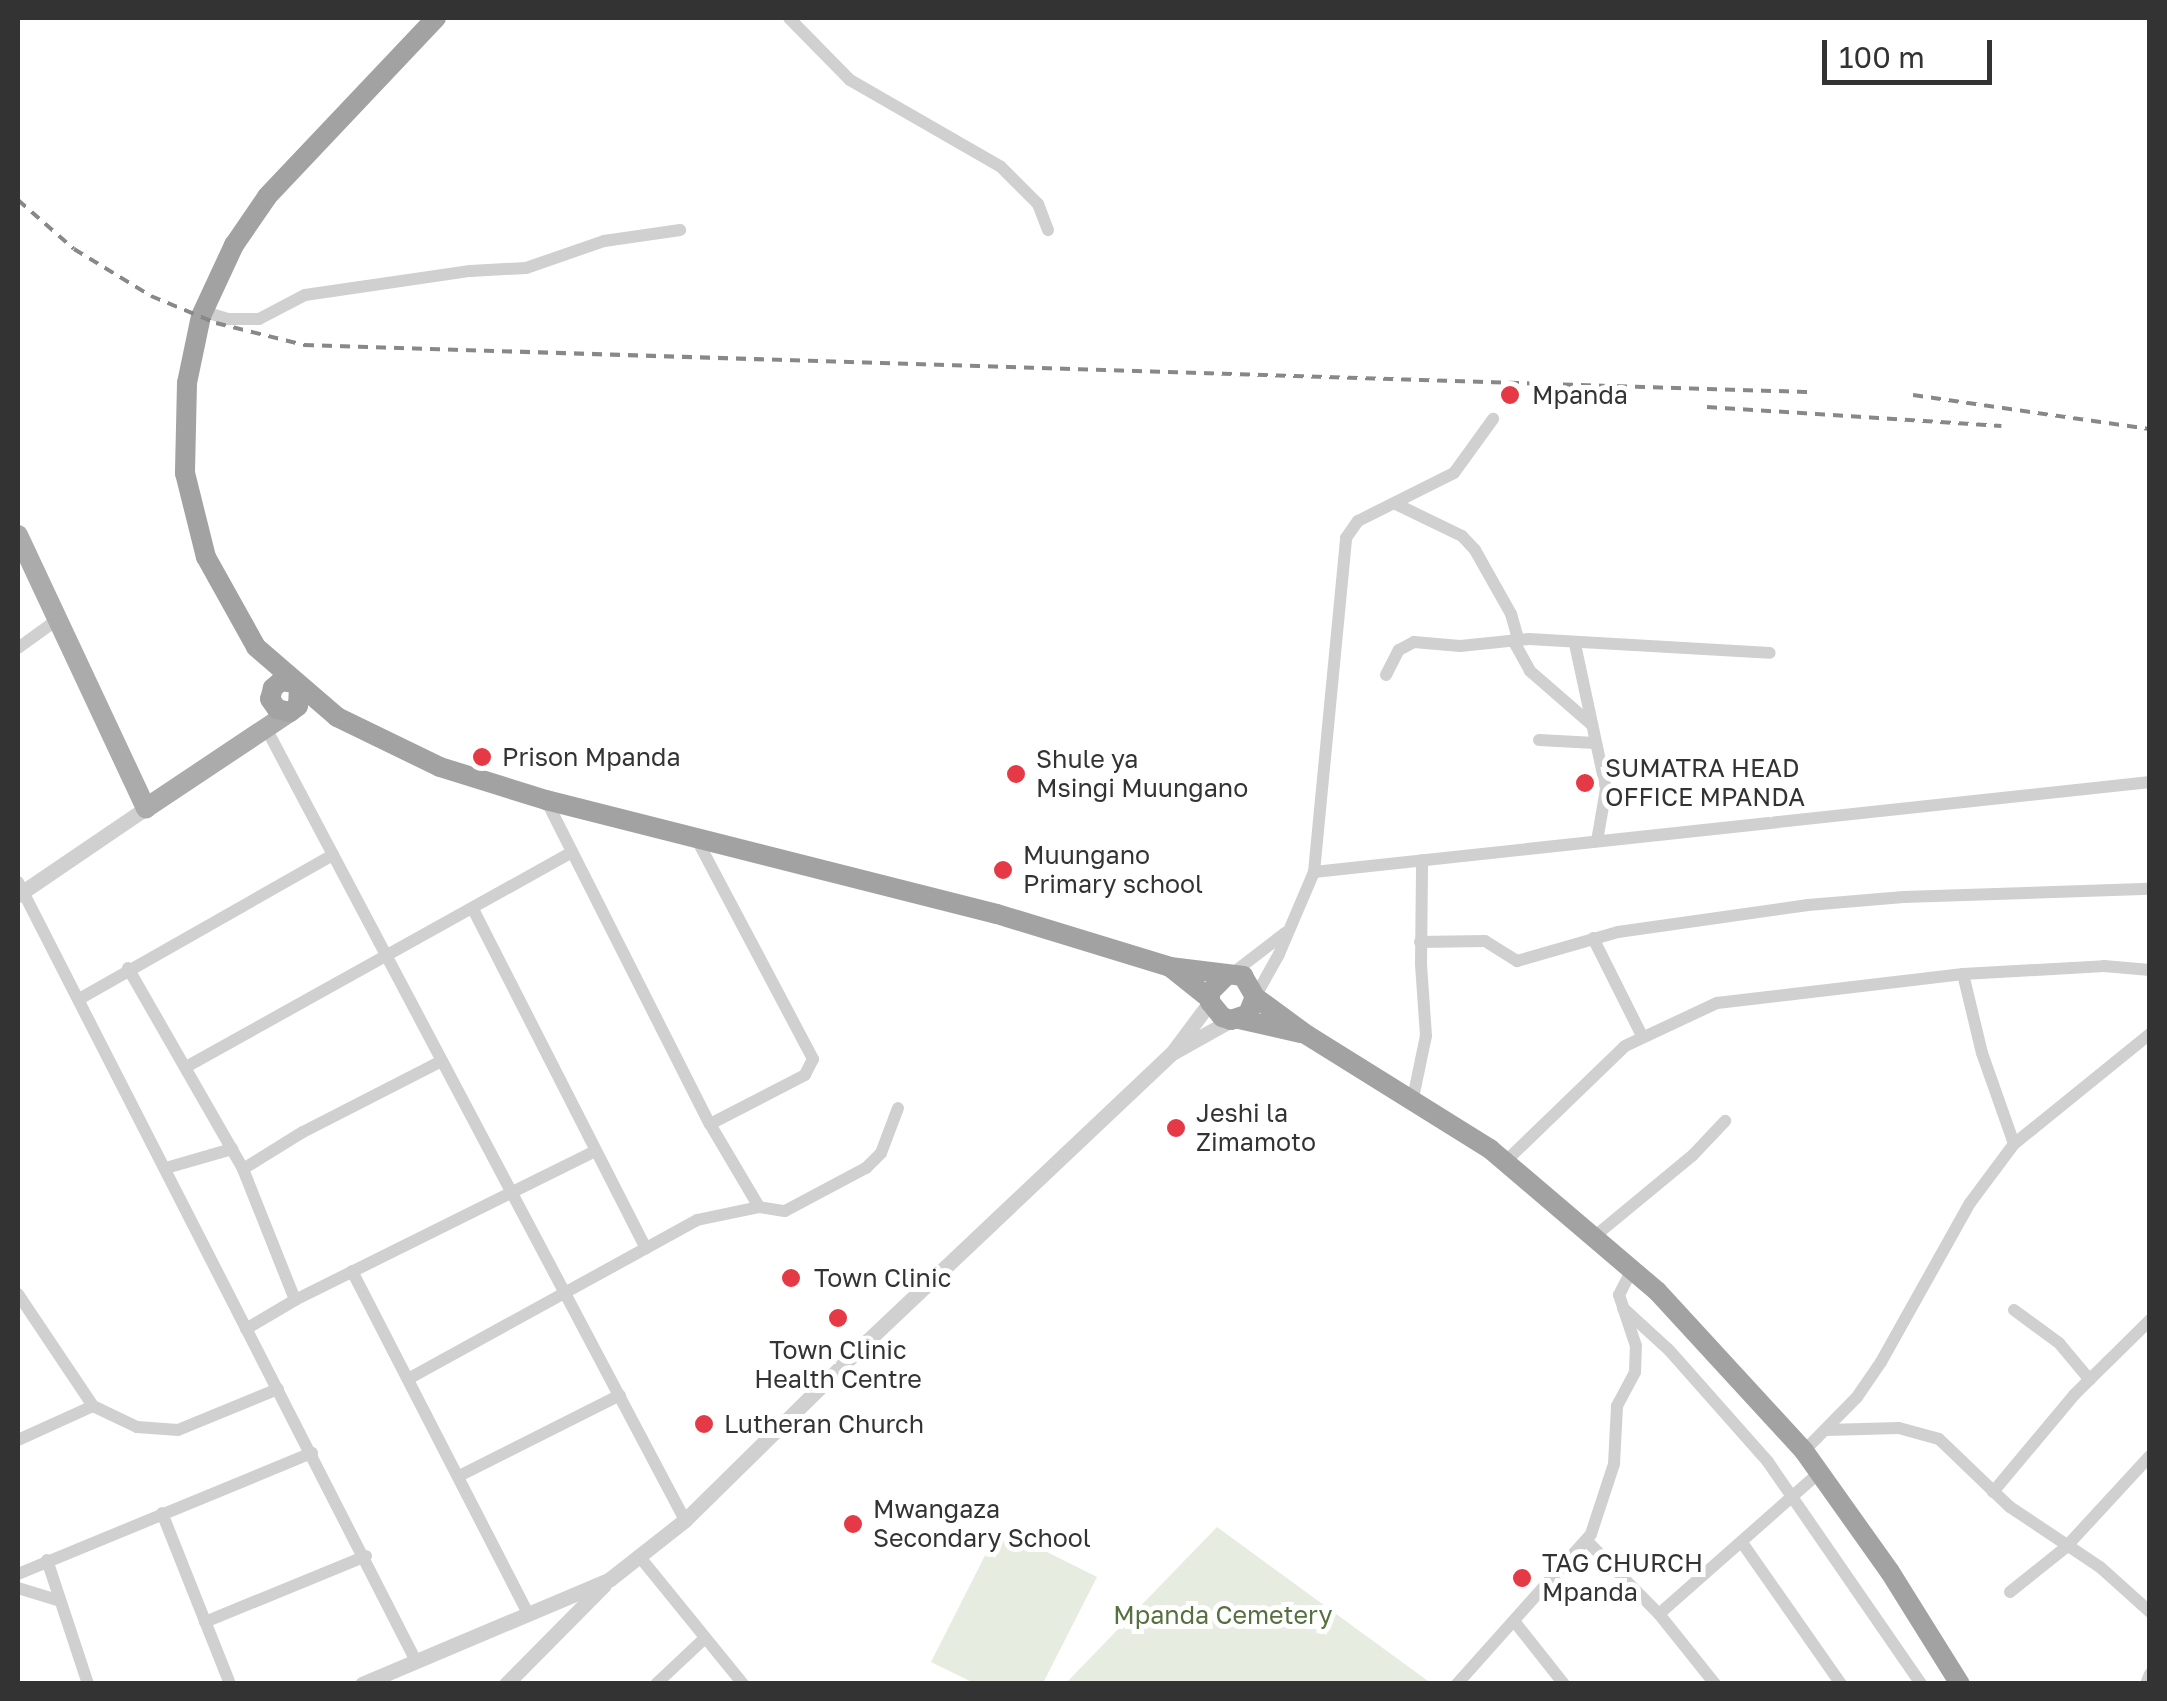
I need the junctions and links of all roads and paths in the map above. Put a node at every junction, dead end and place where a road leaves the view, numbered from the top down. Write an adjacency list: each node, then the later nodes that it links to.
1 (436, 18): 5 (highway)
2 (789, 18): 4 (street)
3 (680, 230): 5 (street)
4 (1048, 230)
5 (202, 312): 12 (highway)
6 (1493, 419): 7 (street)
7 (1396, 504): 10 (street); 32 (street)
8 (18, 535): 9 (main road)
9 (57, 620): 13 (street); 26 (main road)
10 (1516, 640): 11 (street); 15 (street); 20 (street)
11 (1574, 644): 14 (street); 20 (street)
12 (256, 647): 16 (highway); 17 (highway)
13 (18, 648)
14 (1770, 654)
15 (1386, 675)
16 (297, 685): 17 (highway); 18 (highway); 19 (highway)
17 (270, 696): 18 (highway); 21 (main road)
18 (292, 710): 19 (highway); 21 (main road)
19 (337, 716): 25 (highway)
20 (1591, 724): 23 (street)
21 (259, 735): 26 (main road); 30 (street)
22 (1539, 740): 23 (street)
23 (1596, 743): 28 (street)
24 (2150, 782): 28 (street)
25 (546, 800): 27 (highway); 29 (street)
26 (146, 808): 33 (street)
27 (696, 838): 40 (highway); 58 (street)
28 (1597, 841): 31 (street)
29 (572, 852): 35 (street); 58 (street)
30 (334, 855): 39 (street); 41 (street)
31 (1422, 860): 32 (street); 38 (street)
32 (1314, 872): 36 (street)
33 (19, 889): 46 (street)
34 (2150, 889): 37 (street)
35 (473, 909): 39 (street); 61 (street)
36 (1287, 931): 43 (street); 45 (street)
37 (1592, 938): 38 (street); 51 (street)
38 (1420, 942): 55 (street)
39 (386, 955): 53 (street); 54 (street)
40 (1170, 967): 43 (highway); 47 (highway)
41 (128, 968): 46 (street); 54 (street)
42 (2150, 970): 44 (street)
43 (1230, 974): 45 (highway); 47 (highway)
44 (1963, 974): 51 (street); 59 (street)
45 (1256, 997): 48 (highway); 50 (highway)
46 (80, 998): 63 (street)
47 (1210, 1000): 48 (highway); 52 (street)
48 (1235, 1019): 50 (highway); 52 (street)
49 (2150, 1034): 59 (street)
50 (1307, 1035): 55 (highway)
51 (1642, 1036): 62 (street)
52 (1172, 1053): 94 (street)
53 (442, 1062): 64 (street); 65 (street)
54 (186, 1067): 60 (street)
55 (1413, 1098): 62 (highway)
56 (898, 1108): 66 (street)
57 (1725, 1121): 67 (street)
58 (710, 1124): 66 (street)
59 (2014, 1144): 84 (street)
60 (232, 1149): 63 (street); 64 (street)
61 (595, 1151): 65 (street); 68 (street)
62 (1506, 1162): 67 (highway)
63 (166, 1168): 78 (street)
64 (242, 1169): 73 (street)
65 (510, 1192): 70 (street); 72 (street)
66 (758, 1208): 68 (street)
67 (1595, 1236): 69 (highway)
68 (646, 1248): 72 (street)
69 (1632, 1269): 74 (street); 86 (highway)
70 (352, 1271): 73 (street); 79 (street)
71 (18, 1294): 76 (street)
72 (565, 1296): 79 (street); 82 (street)
73 (295, 1300): 78 (street)
74 (1622, 1308): 92 (street); 95 (street)
75 (2014, 1310): 80 (street)
76 (21, 1311): 83 (street)
77 (2150, 1320): 80 (street)
78 (246, 1329): 81 (street)
79 (408, 1379): 90 (street)
80 (2090, 1380): 91 (street)
81 (278, 1390): 83 (street); 87 (street)
82 (620, 1395): 90 (street); 94 (street)
83 (93, 1406): 85 (street)
84 (1827, 1430): 86 (street); 91 (street)
85 (18, 1440)
86 (1804, 1451): 89 (highway)
87 (312, 1453): 93 (street); 98 (street)
88 (2150, 1456): 97 (street)
89 (1820, 1472): 92 (street); 125 (highway)
90 (459, 1476): 107 (street)
91 (1992, 1492): 97 (street)
92 (1792, 1494): 96 (street); 124 (street)
93 (162, 1513): 100 (street); 110 (street)
94 (685, 1520): 99 (street)
95 (1586, 1542): 108 (street); 109 (street)
96 (1743, 1544): 108 (street); 123 (street)
97 (2065, 1548): 104 (street); 106 (street)
98 (366, 1556): 110 (street); 112 (street)
99 (639, 1556): 102 (street); 111 (street)
100 (47, 1560): 101 (street); 105 (street)
101 (18, 1574)
102 (610, 1579): 107 (street); 117 (street)
103 (18, 1588): 105 (street)
104 (2010, 1592)
105 (57, 1600): 114 (street)
106 (2150, 1612)
107 (528, 1614): 112 (street)
108 (1659, 1614): 122 (street)
109 (1514, 1621): 120 (street); 121 (street)
110 (205, 1622): 115 (street)
111 (705, 1638): 118 (street); 119 (street)
112 (416, 1662): 116 (street)
113 (2150, 1674): 126 (street)
114 (88, 1684)
115 (230, 1684)
116 (362, 1684)
117 (506, 1684)
118 (656, 1684)
119 (744, 1684)
120 (1457, 1684)
121 (1564, 1684)
122 (1715, 1684)
123 (1841, 1684)
124 (1921, 1684)
125 (1960, 1684)
126 (2146, 1684)

